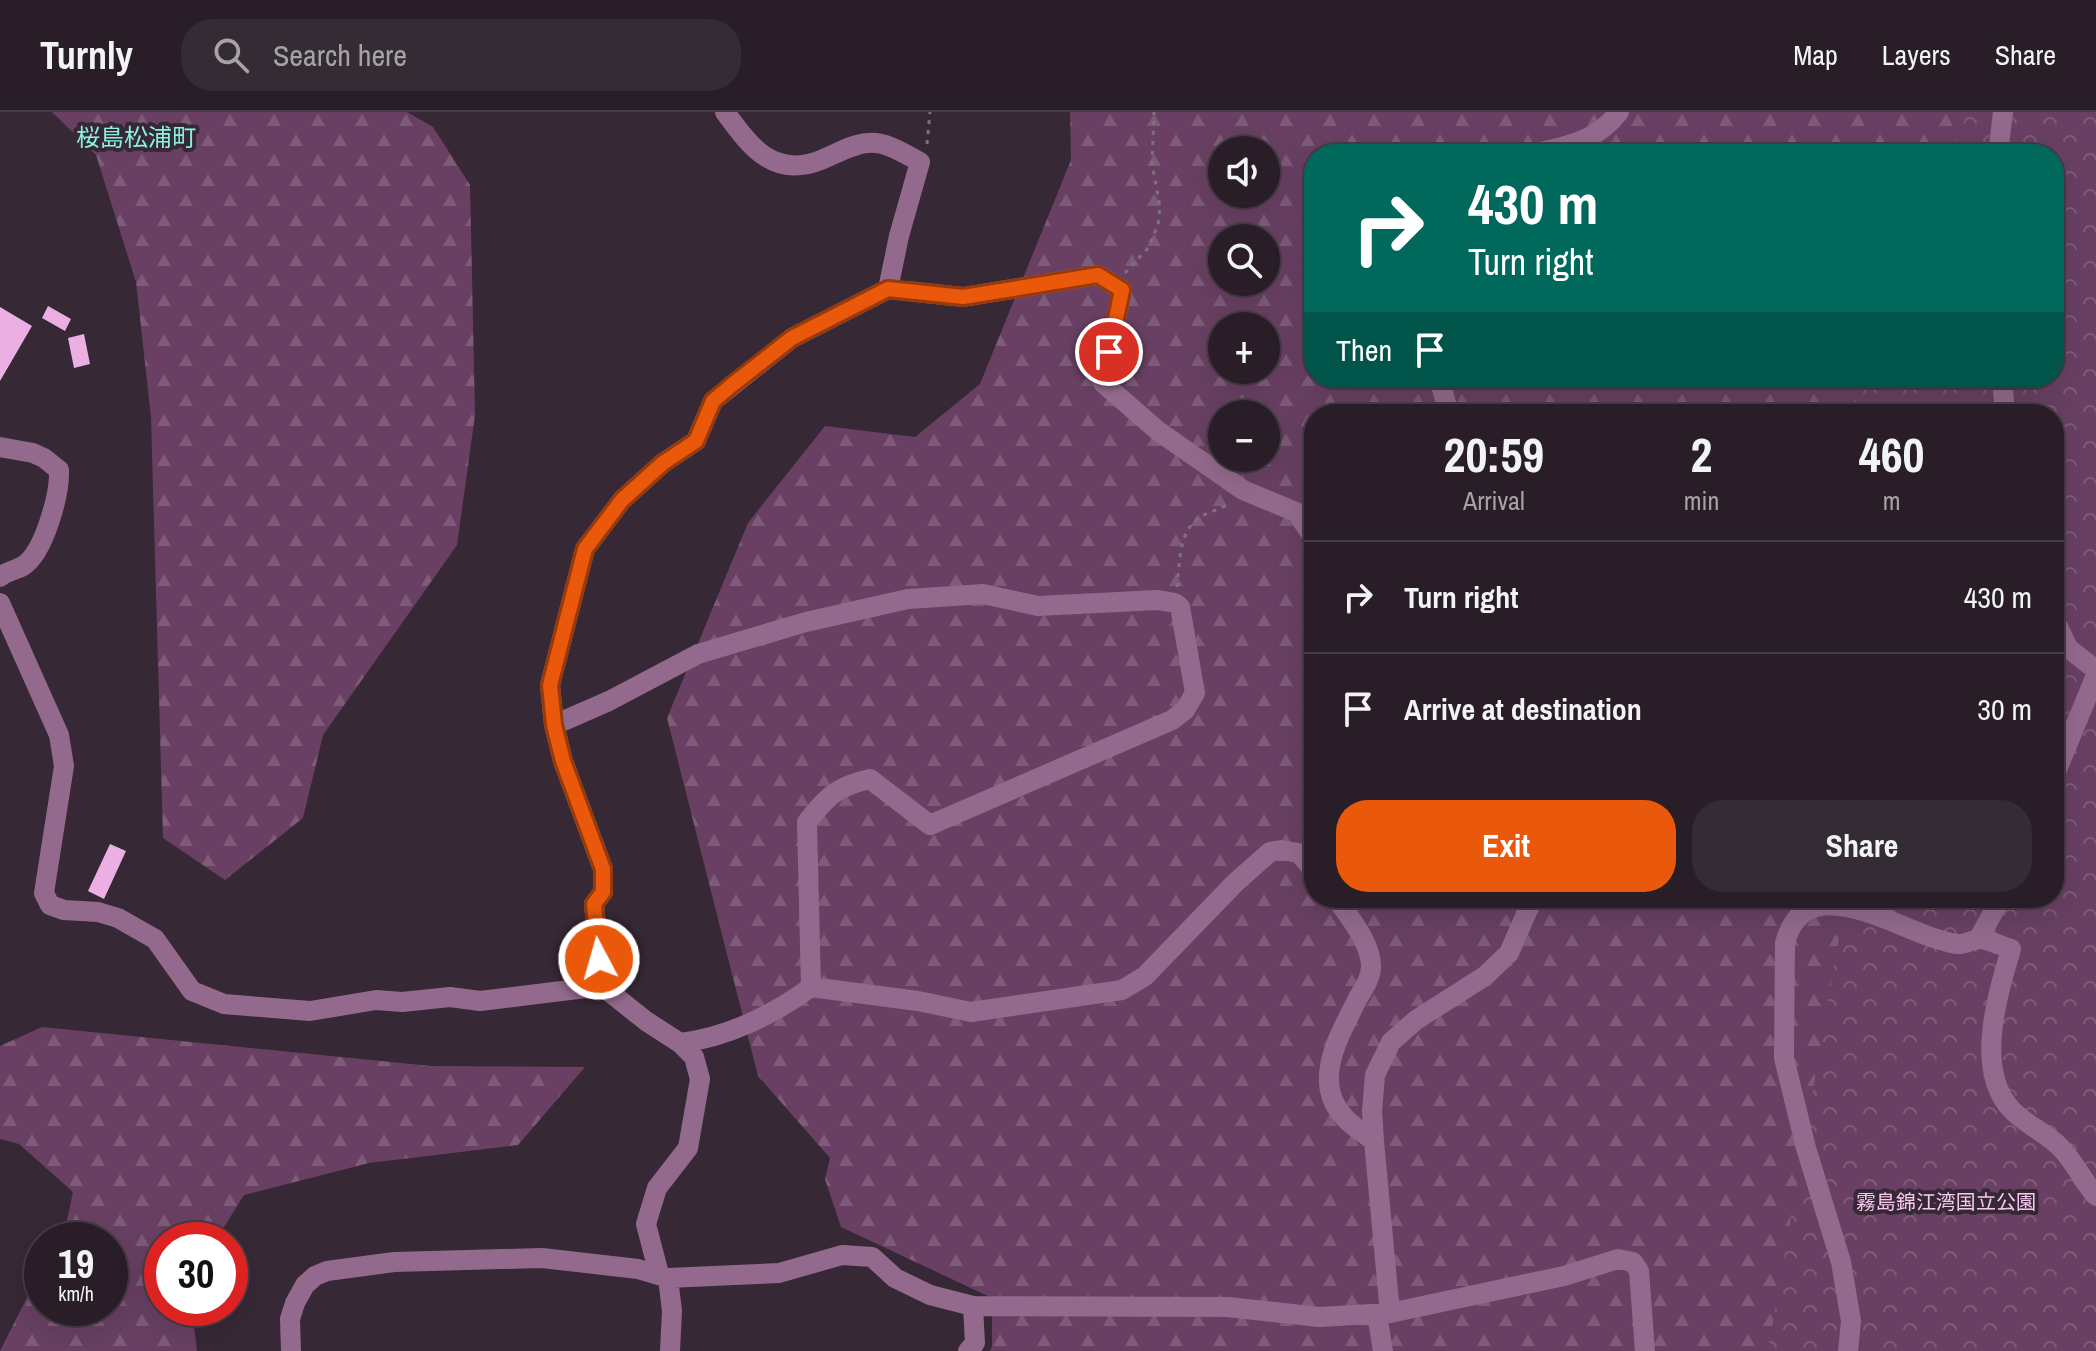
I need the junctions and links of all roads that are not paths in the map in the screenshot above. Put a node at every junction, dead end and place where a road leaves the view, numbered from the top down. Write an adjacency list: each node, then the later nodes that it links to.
1 (725, 112): 6 (street)
2 (1619, 112): 4 (street)
3 (2003, 112): 5 (street)
4 (1570, 144)
5 (1999, 144)
6 (888, 289): 8 (street); 13 (street)
7 (0, 447): 9 (street)
8 (1304, 524)
9 (0, 577)
10 (0, 603): 22 (street)
11 (2064, 639): 12 (street)
12 (2096, 672): 14 (street)
13 (554, 725): 22 (street); 23 (street)
14 (2064, 752)
15 (1304, 859): 23 (street)
16 (1342, 908): 25 (street)
17 (1529, 908): 25 (street)
18 (1811, 908): 35 (street)
19 (1847, 908): 21 (street)
20 (1996, 908): 21 (street)
21 (1979, 938): 26 (street)
22 (602, 986): 24 (street)
23 (811, 987): 24 (street)
24 (680, 1043): 27 (street)
25 (1374, 1141): 29 (street)
26 (2096, 1196)
27 (664, 1276): 28 (street); 30 (street); 31 (street)
28 (973, 1306): 29 (street); 32 (street)
29 (1384, 1313): 33 (street); 34 (street)
30 (291, 1351)
31 (670, 1351)
32 (968, 1351)
33 (1383, 1351)
34 (1645, 1351)
35 (1848, 1351)

